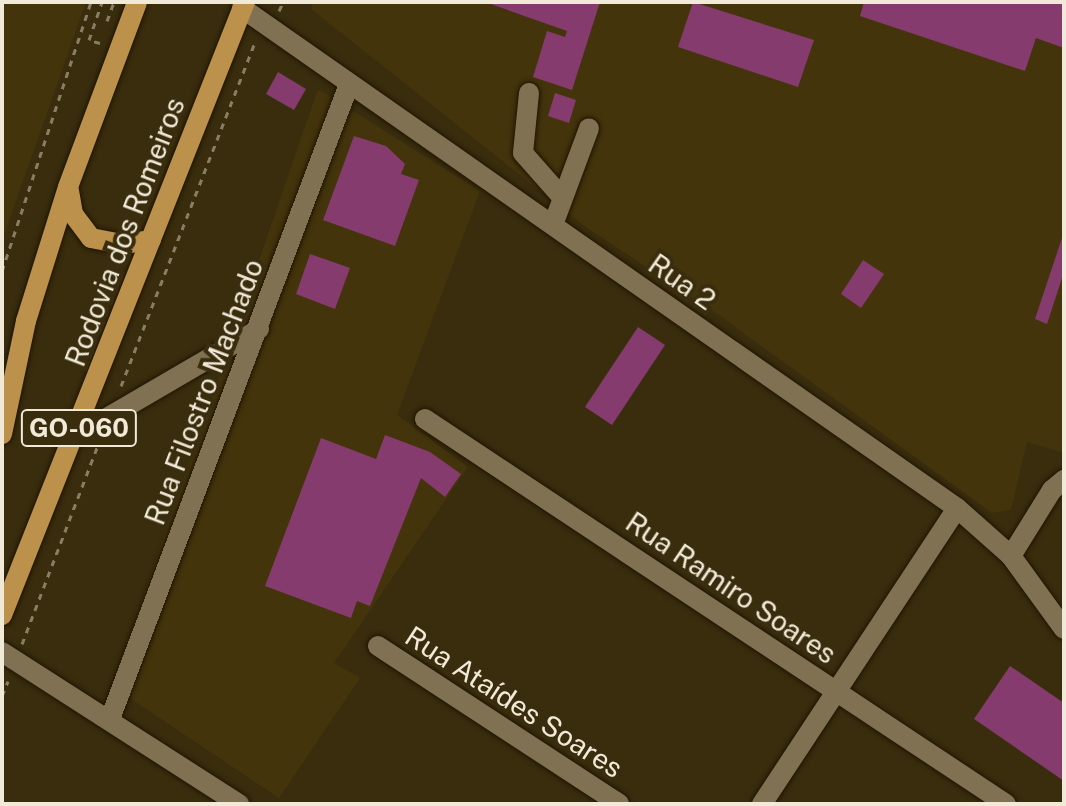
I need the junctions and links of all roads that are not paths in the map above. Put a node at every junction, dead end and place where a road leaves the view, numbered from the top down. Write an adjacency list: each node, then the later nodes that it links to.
1 (137, 2): 6 (main road, Rodovia dos Romeiros / GO-060)
2 (244, 5): 3 (street, Rua 2); 9 (main road, Rodovia dos Romeiros / GO-060)
3 (349, 84): 8 (street, Rua 2); 10 (street, Rua Filostro Machado)
4 (529, 93): 7 (street)
5 (589, 128): 7 (street)
6 (68, 187): 9 (main road); 12 (main road, Rodovia dos Romeiros / GO-060)
7 (560, 195): 8 (street)
8 (553, 225): 15 (street, Rua 2)
9 (151, 240): 13 (main road, Rodovia dos Romeiros / GO-060)
10 (259, 329): 13 (street); 22 (street, Rua Filostro Machado)
11 (425, 419): 21 (street, Rua Ramiro Soares)
12 (2, 434)
13 (76, 436): 17 (main road, Rodovia dos Romeiros / GO-060)
14 (1064, 480): 16 (street)
15 (957, 508): 16 (street, Rua 2); 21 (street)
16 (1011, 556): 18 (street, Rua 2)
17 (2, 615)
18 (1064, 629)
19 (378, 646): 24 (street, Rua Ataídes Soares)
20 (9, 656): 22 (street)
21 (836, 691): 25 (street); 26 (street, Rua Ramiro Soares)
22 (110, 719): 23 (street)
23 (239, 804)
24 (619, 804)
25 (762, 804)
26 (1006, 804)

